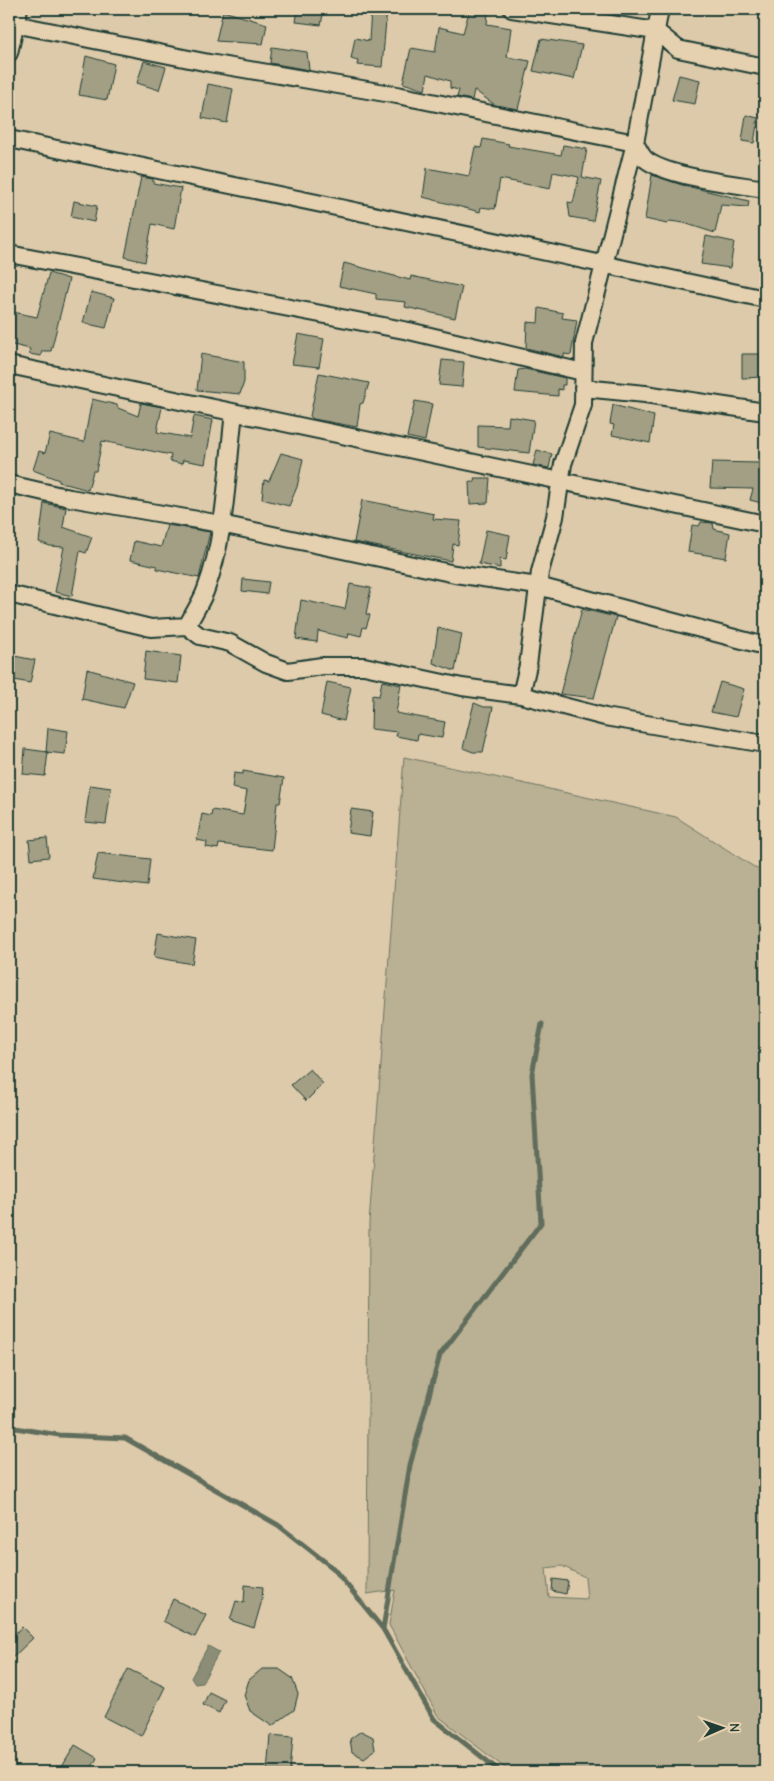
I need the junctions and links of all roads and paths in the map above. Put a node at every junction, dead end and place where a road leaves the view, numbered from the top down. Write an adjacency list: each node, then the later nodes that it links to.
1 (512, 9): 4 (street)
2 (660, 9): 4 (street)
3 (15, 19): 5 (street); 8 (street)
4 (656, 32): 6 (street); 8 (street)
5 (9, 53)
6 (765, 67)
7 (9, 139): 11 (street)
8 (635, 143): 9 (street); 11 (street)
9 (765, 189)
10 (9, 254): 14 (street)
11 (606, 264): 12 (street); 14 (street)
12 (765, 299)
13 (9, 366): 17 (street)
14 (583, 372): 15 (street)
15 (583, 388): 16 (street); 18 (street)
16 (765, 412)
17 (234, 413): 18 (street); 20 (street)
18 (559, 481): 21 (street); 22 (street)
19 (9, 484): 20 (street)
20 (221, 524): 22 (street); 24 (street)
21 (765, 524)
22 (538, 586): 25 (street); 26 (street)
23 (9, 594): 24 (street)
24 (187, 626): 26 (street)
25 (765, 646)
26 (521, 695): 27 (street)
27 (765, 744)

